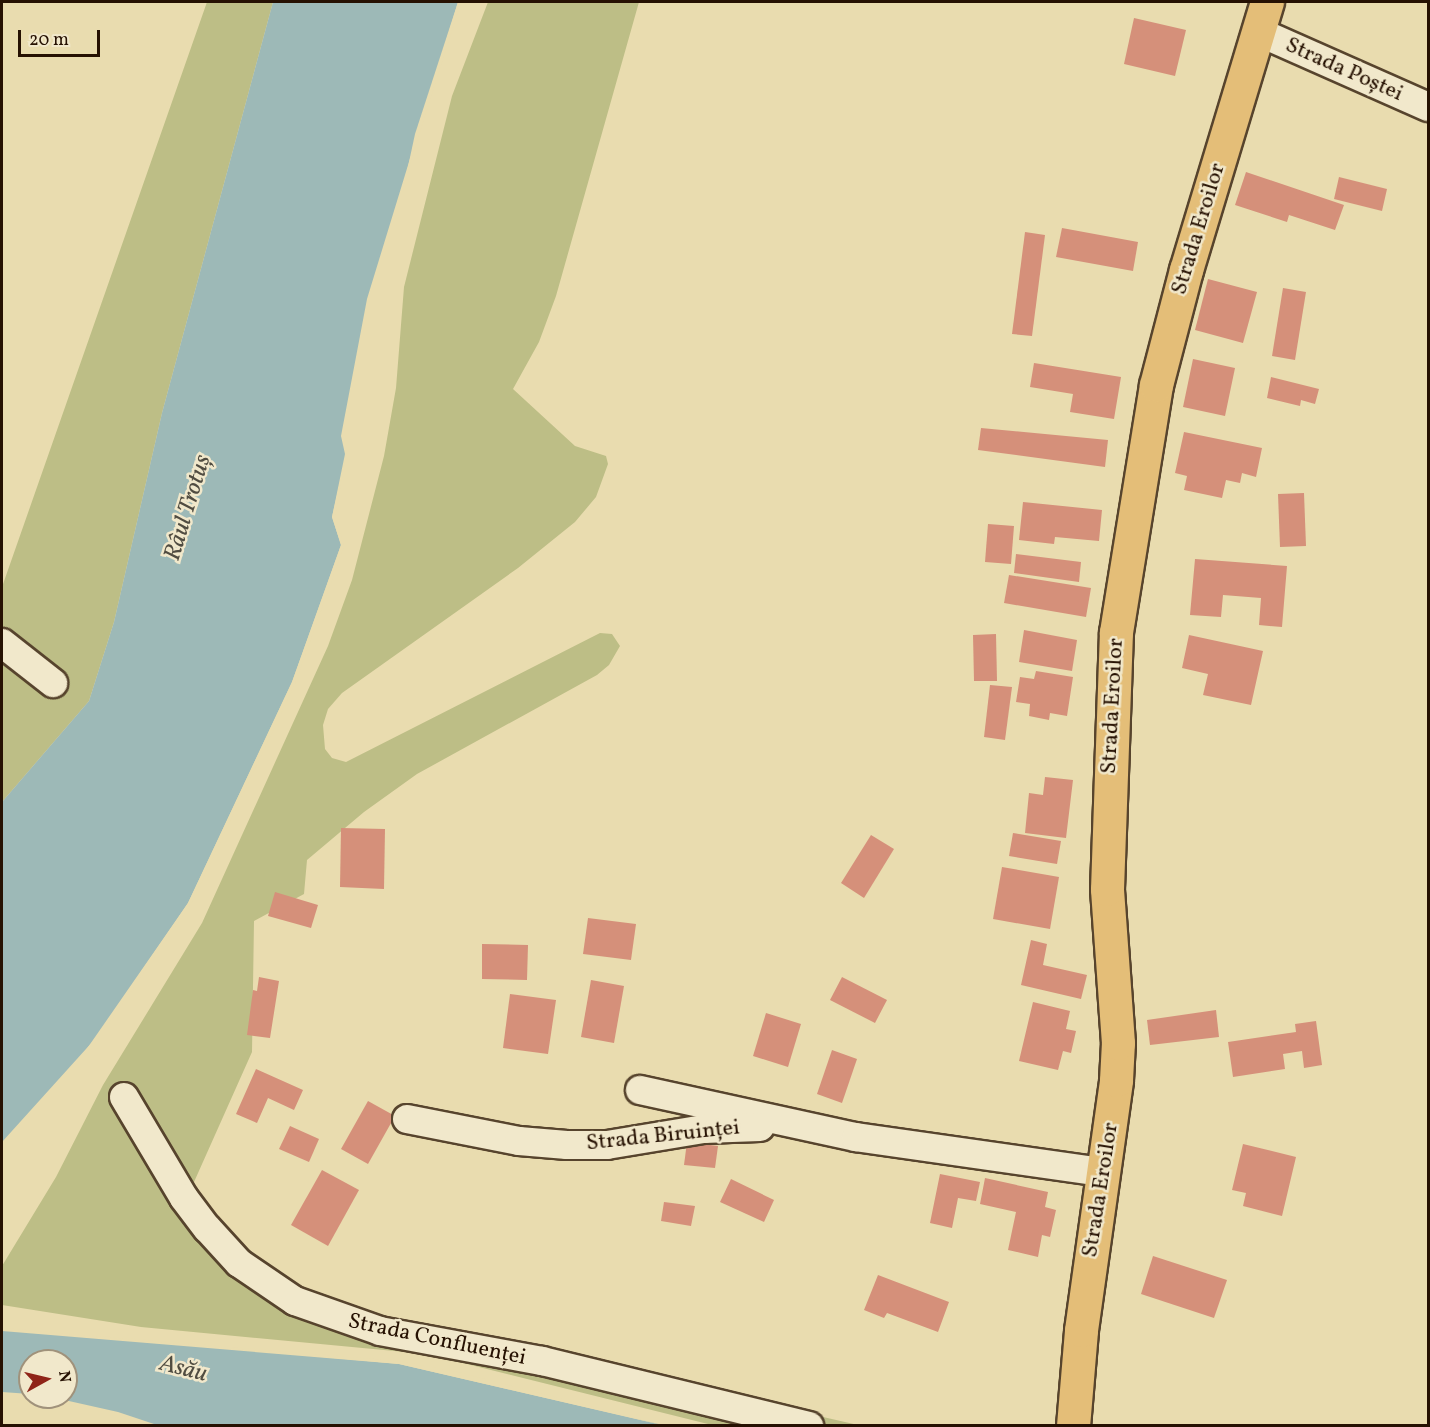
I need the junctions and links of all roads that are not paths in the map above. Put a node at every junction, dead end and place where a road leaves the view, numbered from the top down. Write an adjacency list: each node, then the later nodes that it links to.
1 (1264, 17): 2 (street, Strada Poștei); 9 (main road, Strada Eroilor)
2 (1428, 107)
3 (2, 643): 4 (street)
4 (53, 683)
5 (640, 1090): 8 (street, Strada Biruinței)
6 (124, 1097): 10 (street, Strada Confluenței)
7 (407, 1119): 8 (street, Strada Biruinței)
8 (813, 1128): 9 (street, Strada Biruinței)
9 (1103, 1172): 11 (main road, Strada Eroilor)
10 (809, 1425)
11 (1073, 1425)

